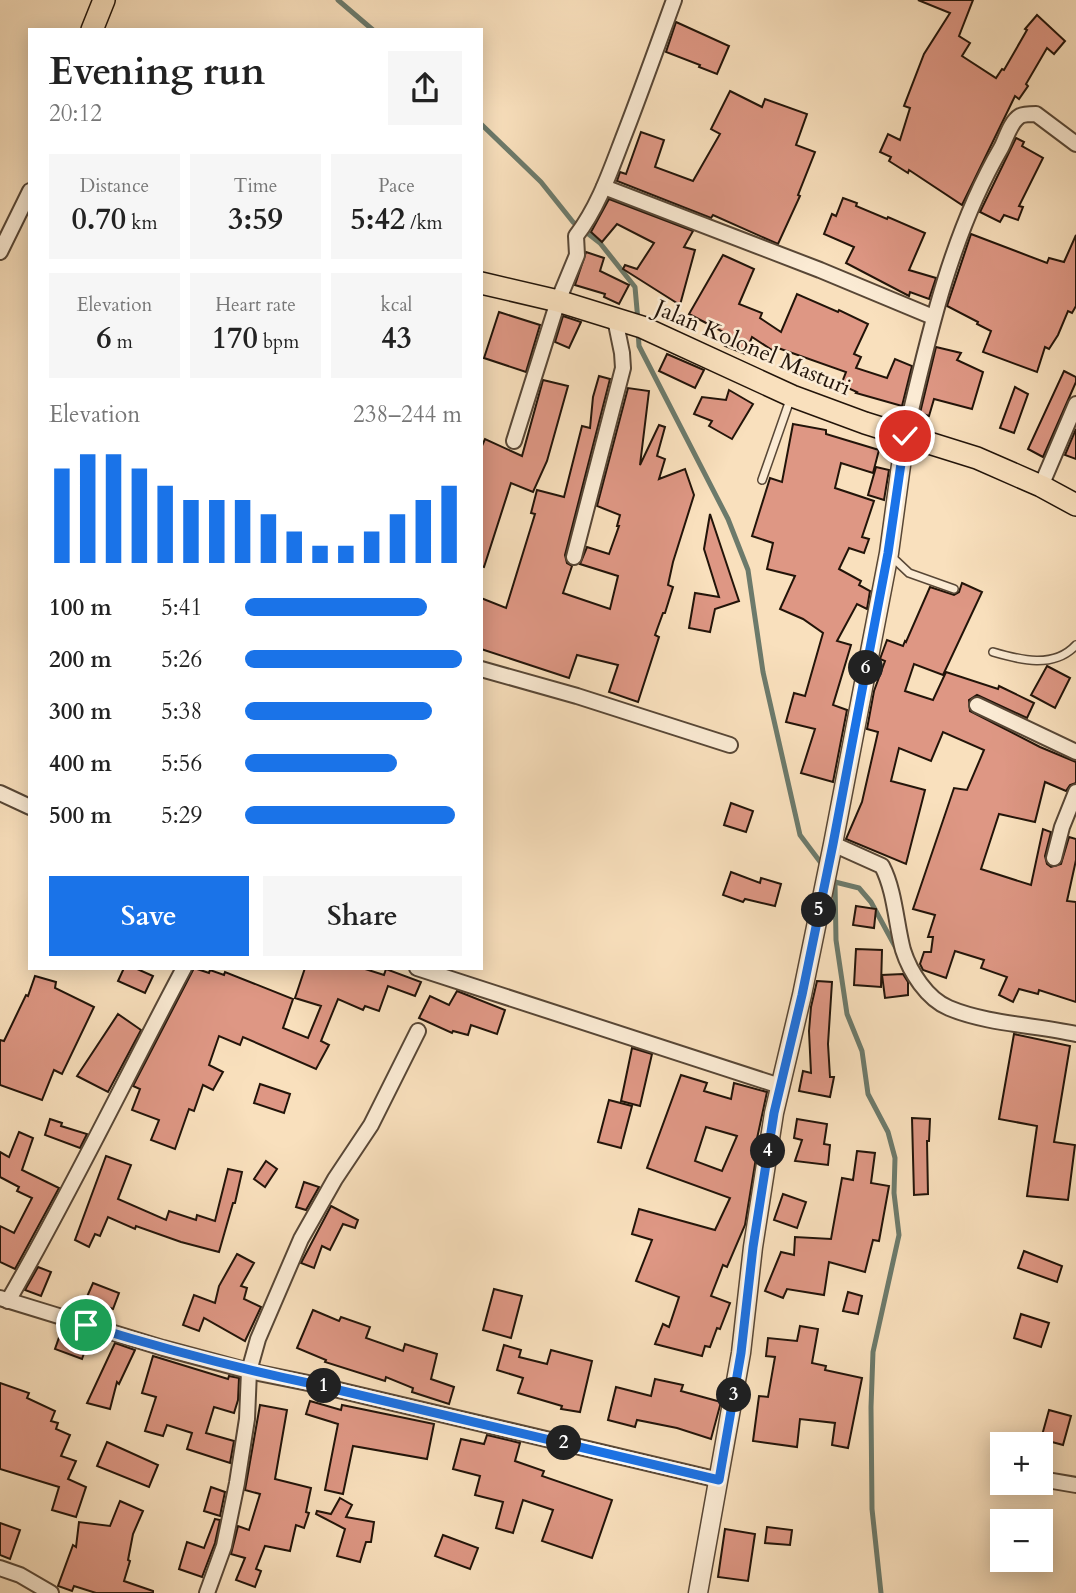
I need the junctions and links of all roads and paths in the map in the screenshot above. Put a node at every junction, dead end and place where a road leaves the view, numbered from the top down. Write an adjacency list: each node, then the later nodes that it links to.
1 (103, 0): 3 (main road)
2 (674, 0): 5 (street)
3 (93, 28)
4 (1076, 144): 10 (street)
5 (604, 187): 9 (street); 10 (street)
6 (28, 195): 7 (street)
7 (0, 252)
8 (483, 284): 9 (main road, Jalan Kolonel Masturi)
9 (558, 301): 11 (main road, Jalan Kolonel Masturi); 15 (street)
10 (933, 317): 14 (street)
11 (627, 323): 12 (main road, Jalan Kolonel Masturi); 20 (street)
12 (792, 396): 14 (main road, Jalan Kolonel Masturi); 16 (lane)
13 (1076, 404): 17 (street)
14 (905, 436): 17 (main road, Jalan Kolonel Masturi); 19 (street)
15 (514, 441)
16 (762, 480)
17 (1041, 486): 18 (main road, Jalan Kolonel Masturi)
18 (1076, 505)
19 (888, 553): 21 (lane); 31 (street)
20 (575, 557)
21 (954, 589)
22 (1076, 645): 23 (lane)
23 (993, 652)
24 (483, 670): 26 (street)
25 (977, 705): 27 (street)
26 (730, 745)
27 (1076, 752)
28 (1076, 792): 32 (street)
29 (0, 793): 30 (street)
30 (28, 806)
31 (833, 844): 36 (street); 37 (street)
32 (1054, 858)
33 (183, 970): 38 (street)
34 (423, 970): 37 (street)
35 (418, 1031): 39 (street)
36 (1076, 1034)
37 (780, 1086): 40 (street)
38 (4, 1299): 39 (street)
39 (249, 1371): 40 (street); 45 (street)
40 (719, 1480): 46 (street)
41 (1053, 1481): 42 (street)
42 (1076, 1485)
43 (0, 1567): 44 (street)
44 (51, 1593)
45 (207, 1593)
46 (698, 1593)

